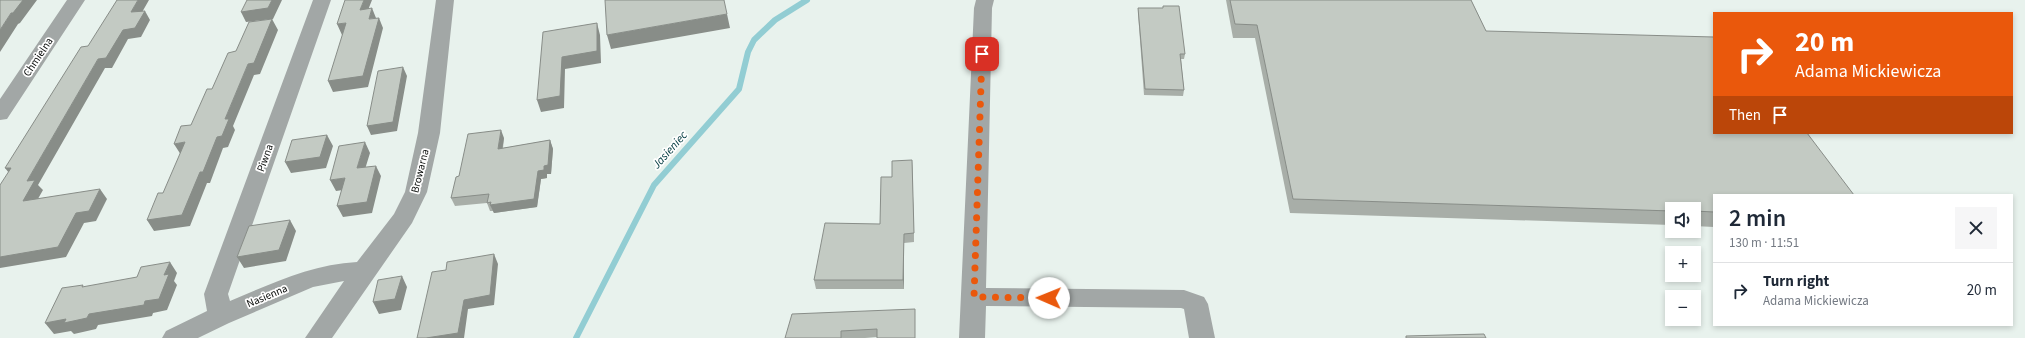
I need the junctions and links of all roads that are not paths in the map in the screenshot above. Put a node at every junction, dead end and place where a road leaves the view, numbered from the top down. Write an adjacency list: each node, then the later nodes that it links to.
1 (76, 0): 5 (street, Chmielna)
2 (322, 0): 8 (street, Piwna)
3 (445, 0): 6 (street, Browarna)
4 (985, 0): 7 (street)
5 (0, 114)
6 (364, 271): 8 (street, Nasienna); 10 (street, Browarna)
7 (974, 297): 11 (street); 12 (street)
8 (220, 316): 9 (street, Nasienna)
9 (175, 338)
10 (318, 338)
11 (972, 338)
12 (1202, 338)

